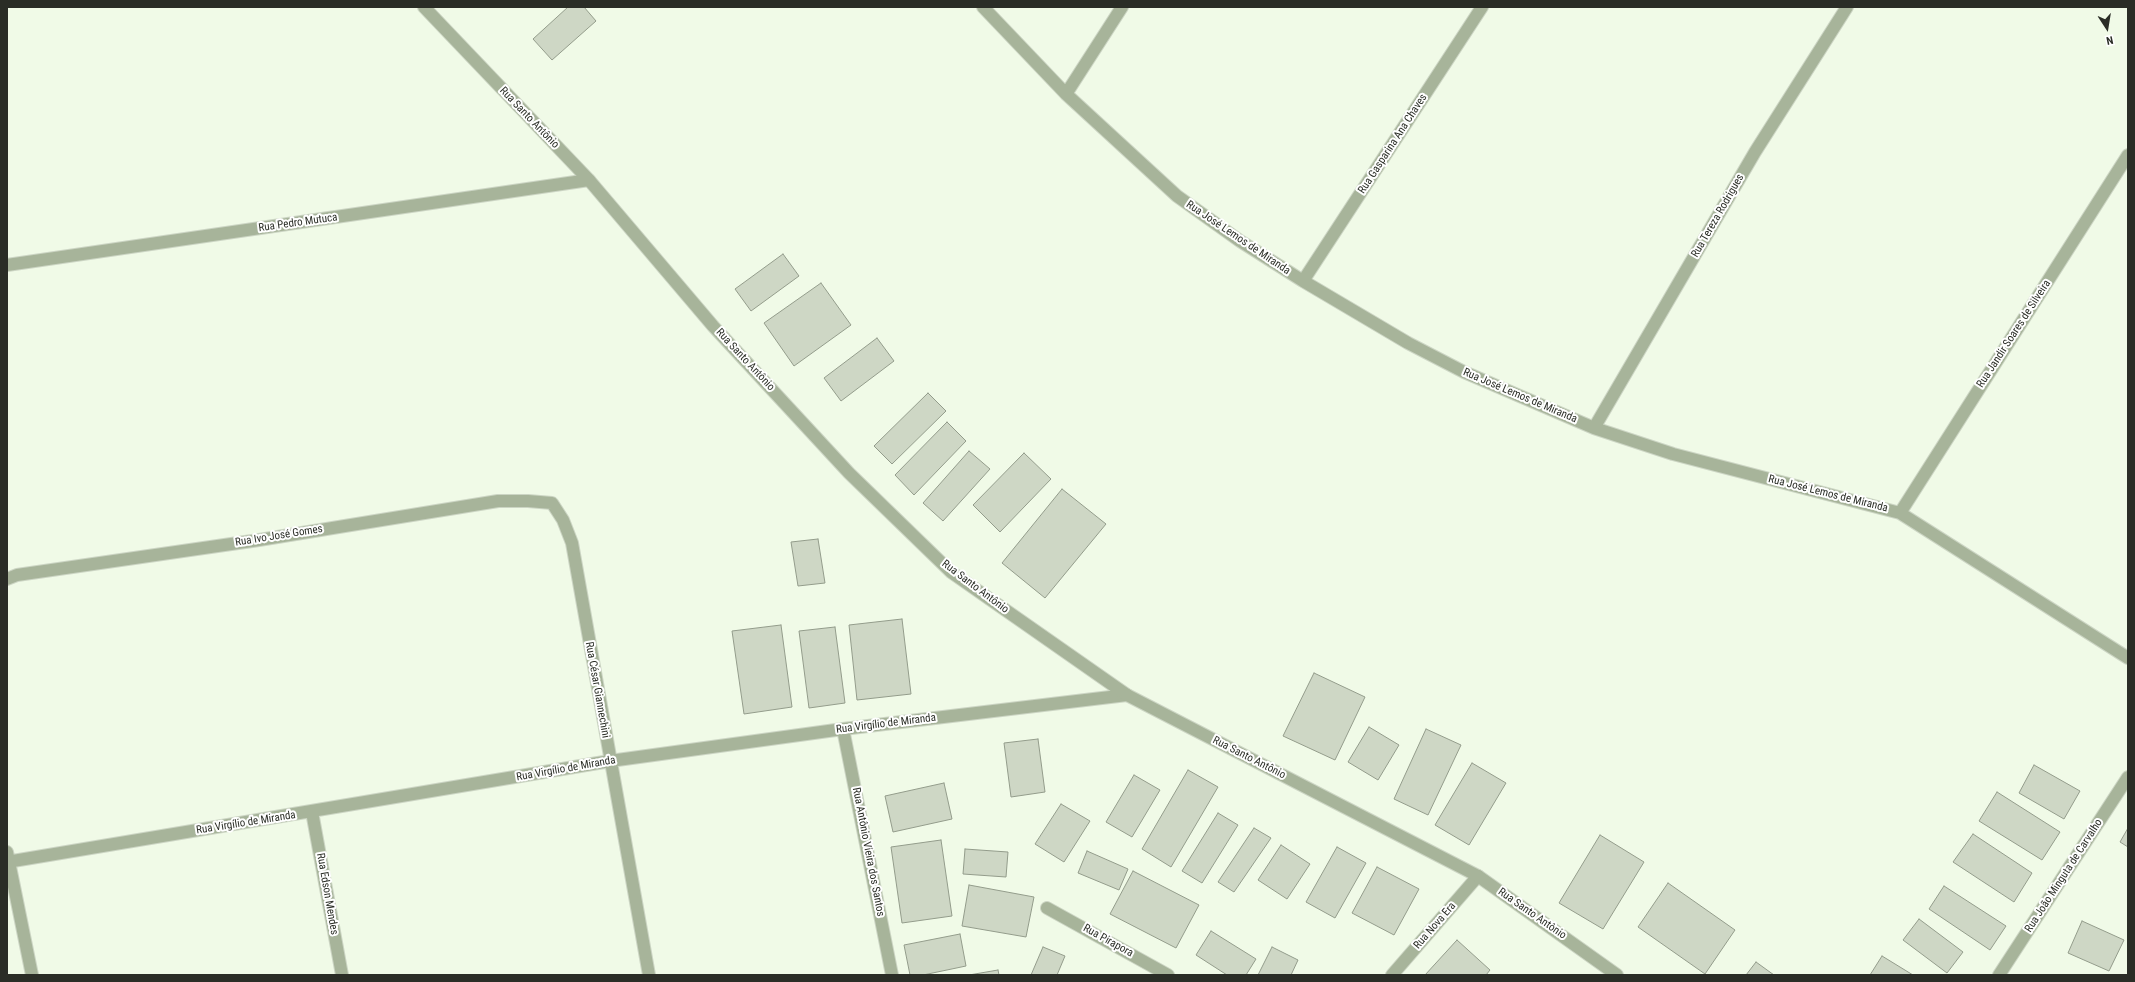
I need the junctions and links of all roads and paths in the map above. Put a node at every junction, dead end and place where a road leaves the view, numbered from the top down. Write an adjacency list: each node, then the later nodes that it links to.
1 (424, 7): 8 (street, Rua Santo Antônio)
2 (983, 7): 6 (street, Rua José Lemos de Miranda)
3 (1122, 7): 6 (street)
4 (1482, 7): 10 (street, Rua Gasparina Ana Chaves)
5 (1847, 7): 11 (street, Rua Tereza Rodrigues)
6 (1066, 94): 10 (street, Rua José Lemos de Miranda)
7 (2128, 155): 13 (street, Rua Jandir Soares de Silveira)
8 (589, 180): 9 (street, Rua Pedro Mutuca); 16 (street, Rua Santo Antônio)
9 (7, 265)
10 (1303, 281): 11 (street, Rua José Lemos de Miranda)
11 (1594, 428): 13 (street, Rua José Lemos de Miranda)
12 (552, 503): 14 (street, Rua Ivo José Gomes); 18 (street, Rua César Giannechini)
13 (1900, 513): 15 (street, Rua José Lemos de Miranda)
14 (7, 579)
15 (2128, 658)
16 (1127, 695): 17 (street, Rua Virgílio de Miranda); 22 (street, Rua Santo Antônio)
17 (843, 729): 18 (street, Rua Virgílio de Miranda); 27 (street, Rua Antônio Vieira dos Santos)
18 (610, 761): 20 (street, Rua Virgílio de Miranda); 26 (street, Rua César Giannechini)
19 (2128, 777): 31 (street, Rua João Minguta de Carvalho)
20 (312, 812): 21 (street, Rua Virgílio de Miranda); 25 (street, Rua Edson Mendes)
21 (8, 858): 24 (street)
22 (1478, 876): 29 (street, Rua Nova Era); 30 (street, Rua Santo Antônio)
23 (1047, 908): 28 (street, Rua Pirapora)
24 (32, 975)
25 (342, 975)
26 (649, 975)
27 (892, 975)
28 (1168, 975)
29 (1392, 975)
30 (1617, 975)
31 (1999, 975)

